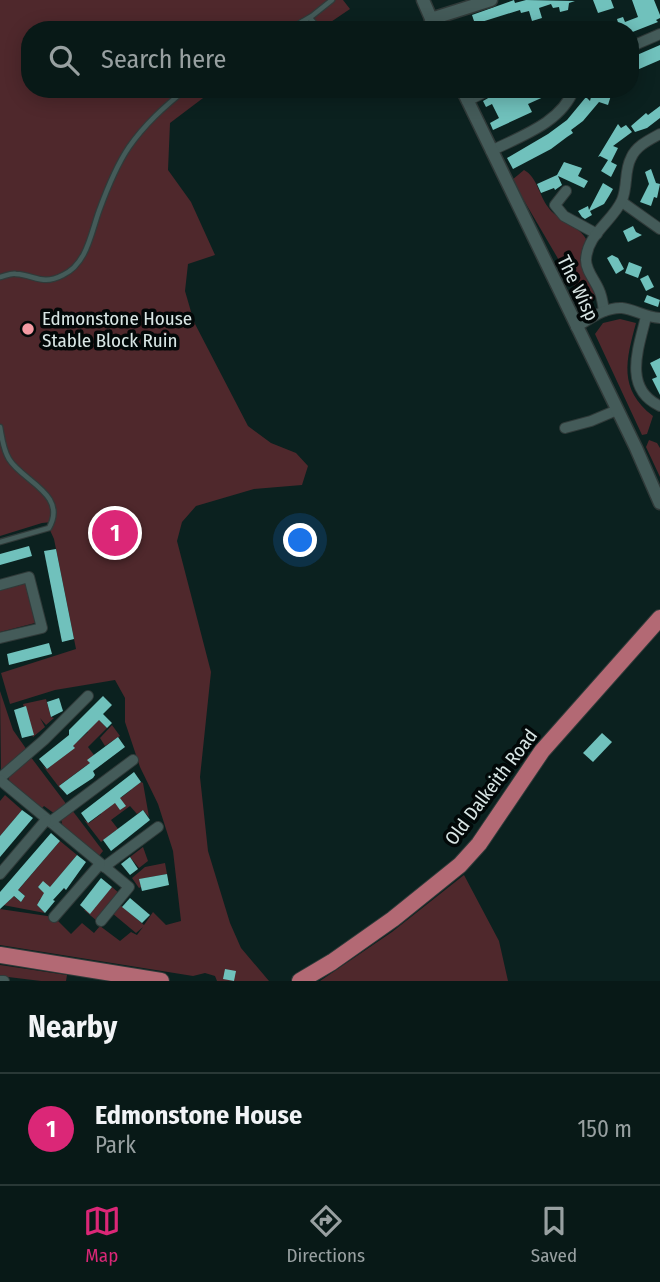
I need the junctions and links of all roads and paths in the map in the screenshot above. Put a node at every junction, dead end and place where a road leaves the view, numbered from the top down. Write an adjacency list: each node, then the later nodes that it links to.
1 (332, 0): 4 (lane)
2 (423, 0): 7 (street)
3 (491, 0): 8 (street)
4 (310, 18): 5 (lane); 6 (lane)
5 (304, 21)
6 (312, 21)
7 (432, 21)
8 (440, 21)
9 (660, 34): 10 (street)
10 (639, 43)
11 (176, 98): 20 (lane)
12 (466, 98): 15 (street, The Wisp)
13 (570, 98): 15 (street)
14 (660, 134): 17 (street)
15 (491, 151): 24 (street, The Wisp)
16 (566, 191): 19 (street)
17 (622, 202): 18 (street); 19 (street)
18 (660, 229)
19 (597, 234): 21 (street)
20 (0, 277)
21 (604, 311): 22 (street); 24 (street)
22 (646, 317): 23 (street); 25 (street)
23 (660, 318)
24 (576, 327): 26 (street, The Wisp)
25 (660, 406)
26 (617, 410): 28 (street); 29 (street, The Wisp)
27 (0, 427): 30 (lane)
28 (565, 428)
29 (660, 503)
30 (0, 542)
31 (0, 585): 33 (street)
32 (660, 616): 45 (main road, Old Dalkeith Road)
33 (0, 639)
34 (88, 696): 36 (street)
35 (134, 760): 37 (street)
36 (0, 779): 37 (street)
37 (48, 821): 39 (street); 40 (street)
38 (158, 827): 39 (street)
39 (102, 865): 41 (street); 42 (street)
40 (0, 874)
41 (54, 917)
42 (101, 921)
43 (0, 955): 44 (main road)
44 (161, 981)
45 (300, 981)

